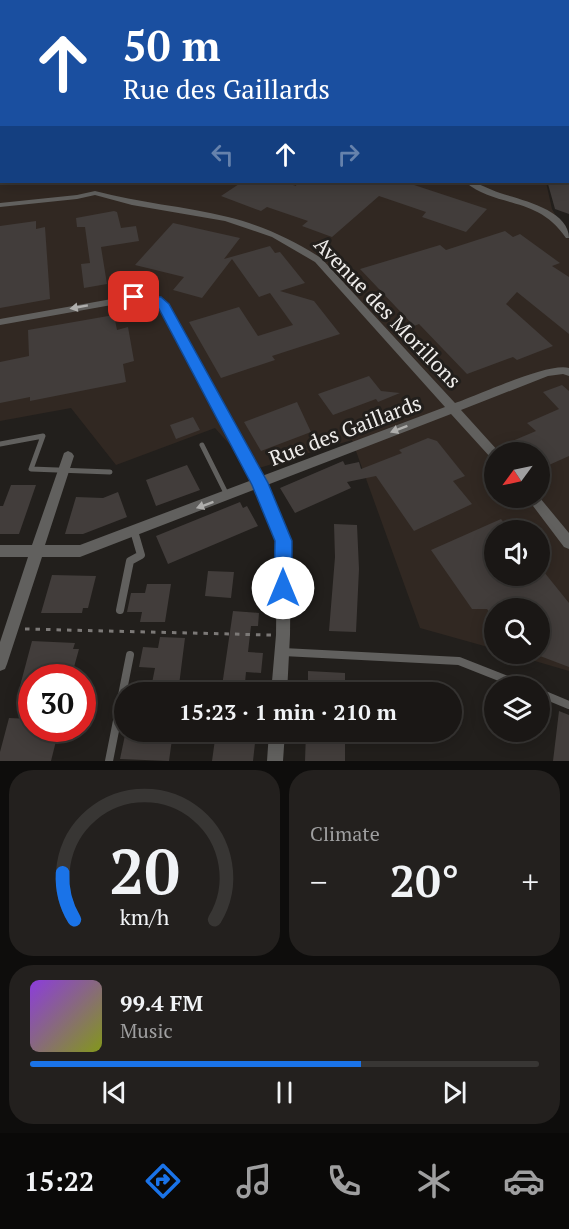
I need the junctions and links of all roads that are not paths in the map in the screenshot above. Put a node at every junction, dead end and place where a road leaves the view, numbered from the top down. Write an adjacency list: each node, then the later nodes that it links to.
1 (100, 183): 3 (street)
2 (471, 183): 5 (street)
3 (95, 193): 4 (street); 8 (street, Avenue des Morillons)
4 (0, 205)
5 (569, 236)
6 (0, 322): 15 (street, Rue des Gaillards, one-way to 6)
7 (569, 372): 8 (street, Rue des Gaillards)
8 (453, 408): 9 (street, Avenue des Morillons); 15 (street, Rue des Gaillards, one-way to 15)
9 (484, 443)
10 (0, 444): 13 (lane)
11 (202, 444): 16 (lane)
12 (68, 456): 13 (street)
13 (63, 471): 14 (lane); 21 (street)
14 (110, 472)
15 (260, 483): 16 (street); 23 (street)
16 (228, 496): 18 (street, one-way to 18)
17 (541, 508): 19 (street)
18 (134, 531): 21 (street); 22 (lane)
19 (569, 543)
20 (0, 551): 21 (street)
21 (37, 552): 25 (street)
22 (120, 610)
23 (282, 652): 26 (lane); 27 (street)
24 (129, 655): 31 (lane)
25 (0, 664)
26 (497, 676)
27 (280, 682)
28 (550, 697): 29 (lane)
29 (569, 705)
30 (276, 742): 32 (street)
31 (109, 761)
32 (275, 761)

